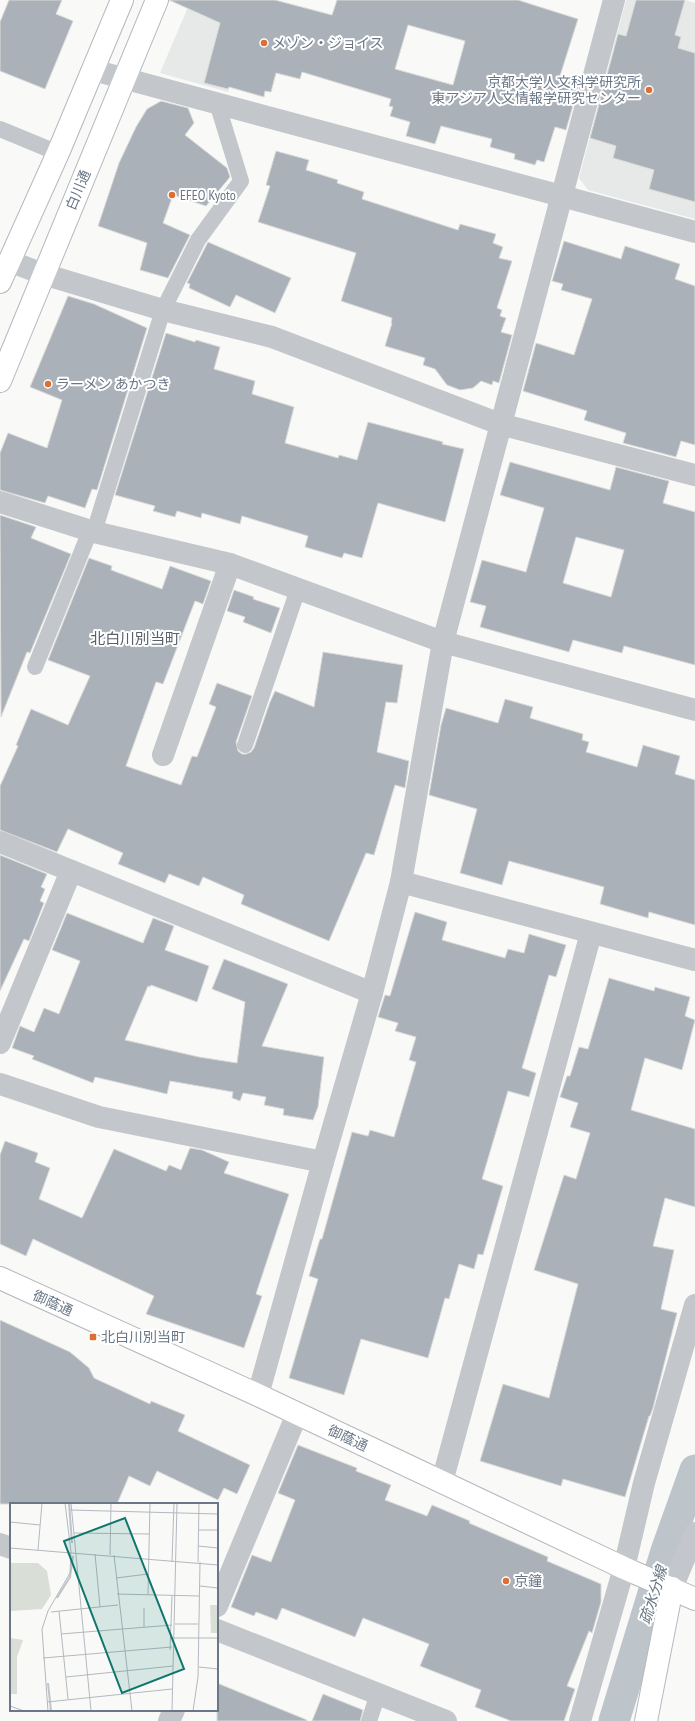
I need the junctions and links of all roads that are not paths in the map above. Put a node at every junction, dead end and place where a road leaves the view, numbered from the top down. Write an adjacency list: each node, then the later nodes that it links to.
1 (122, 0): 4 (main road)
2 (157, 0): 5 (main road, 白川通)
3 (614, 0): 9 (street)
4 (94, 70): 5 (street); 8 (main road)
5 (124, 78): 6 (street); 12 (main road, 白川通)
6 (217, 103): 9 (street); 14 (lane)
7 (0, 129): 8 (lane)
8 (58, 153): 11 (main road)
9 (562, 196): 10 (street); 17 (street)
10 (695, 232)
11 (9, 261): 12 (street); 13 (main road)
12 (43, 274): 14 (street); 15 (main road, 白川通)
13 (0, 282)
14 (163, 310): 17 (street); 20 (lane)
15 (4, 359): 16 (main road, 白川通)
16 (0, 381)
17 (500, 424): 18 (street); 23 (street)
18 (695, 475)
19 (0, 502): 20 (street)
20 (92, 532): 21 (street); 24 (lane)
21 (230, 564): 22 (street); 27 (street)
22 (298, 589): 23 (street); 26 (lane)
23 (443, 642): 25 (street); 30 (street)
24 (35, 667)
25 (695, 710)
26 (245, 745)
27 (163, 755)
28 (0, 843): 29 (street)
29 (70, 871): 33 (street); 34 (street)
30 (401, 882): 31 (street); 33 (street)
31 (591, 933): 32 (street); 41 (street)
32 (695, 960)
33 (372, 993): 36 (street)
34 (0, 1042)
35 (0, 1084): 36 (street)
36 (323, 1162): 39 (street)
37 (0, 1278): 39 (main road, 御蔭通)
38 (695, 1305): 45 (street)
39 (258, 1395): 40 (main road, 御蔭通)
40 (297, 1414): 41 (main road, 御蔭通); 48 (street)
41 (442, 1482): 45 (main road, 御蔭通)
42 (695, 1533): 46 (street)
43 (0, 1544): 44 (street)
44 (10, 1548)
45 (624, 1568): 46 (main road, 御蔭通); 55 (street)
46 (667, 1586): 47 (main road, 御蔭通); 56 (main road)
47 (695, 1599)
48 (218, 1604)
49 (218, 1630): 50 (street)
50 (378, 1694): 53 (lane); 54 (street)
51 (174, 1711): 52 (street)
52 (169, 1721)
53 (369, 1721)
54 (446, 1721)
55 (580, 1721)
56 (646, 1721)

